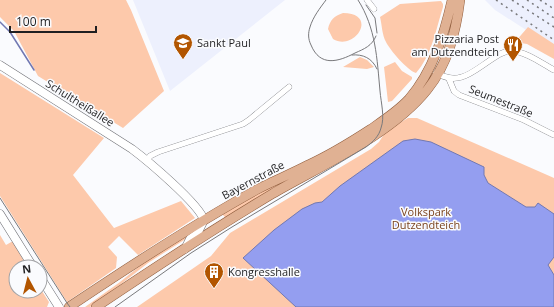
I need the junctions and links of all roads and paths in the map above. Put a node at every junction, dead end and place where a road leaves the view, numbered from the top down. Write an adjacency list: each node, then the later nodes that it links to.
1 (367, 0): 4 (street)
2 (452, 0): 6 (main road, Bayernstraße)
3 (460, 0): 10 (main road, Bayernstraße)
4 (374, 9)
5 (0, 65): 8 (main road, Schultheißallee)
6 (429, 68): 10 (street); 16 (main road, Bayernstraße)
7 (554, 70): 11 (street)
8 (9, 71): 9 (main road); 14 (main road, Schultheißallee)
9 (0, 73)
10 (438, 74): 11 (street); 17 (main road, Bayernstraße)
11 (449, 79): 13 (street, Seumestraße)
12 (289, 87): 14 (street)
13 (553, 133)
14 (147, 161): 16 (main road, Schultheißallee)
15 (0, 214): 18 (main road)
16 (204, 220): 17 (main road); 20 (main road, Bayernstraße)
17 (185, 249): 24 (main road, Bayernstraße)
18 (28, 259)
19 (48, 290): 21 (main road)
20 (95, 290): 22 (main road, Bayernstraße); 23 (main road)
21 (59, 307)
22 (69, 307)
23 (81, 307)
24 (96, 307)

